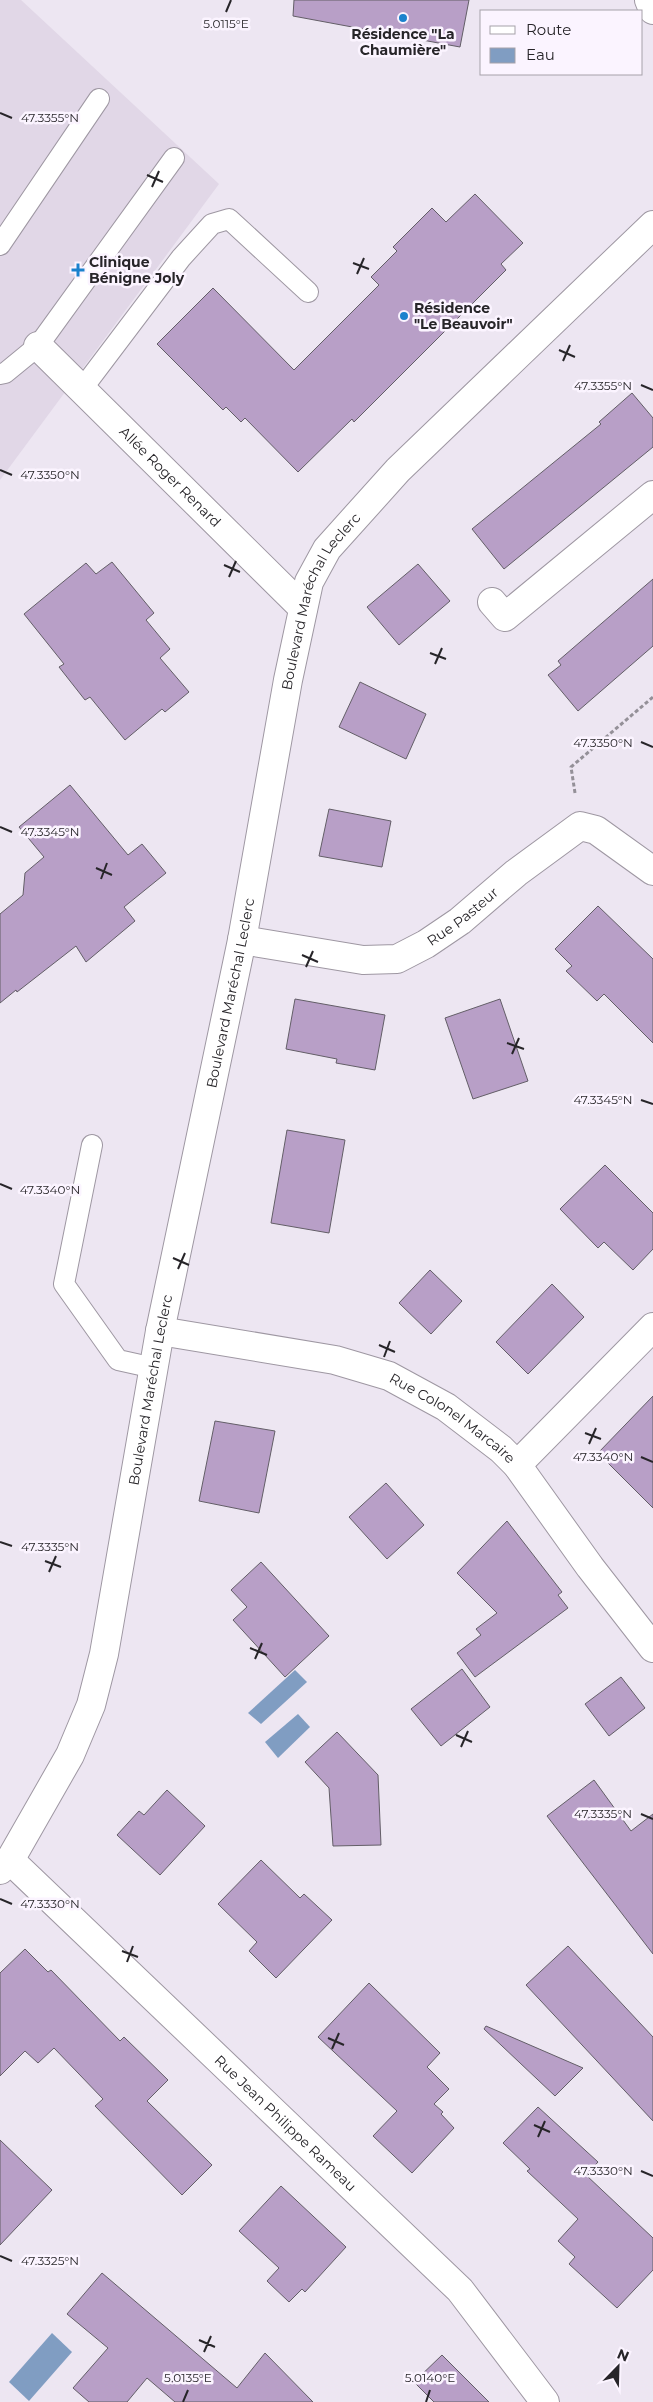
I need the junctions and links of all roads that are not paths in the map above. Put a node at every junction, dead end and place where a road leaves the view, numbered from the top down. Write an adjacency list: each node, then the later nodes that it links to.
1 (649, 0): 2 (street)
2 (653, 10)
3 (99, 99): 6 (lane)
4 (174, 158): 8 (lane)
5 (653, 225): 13 (street, Boulevard Maréchal Leclerc)
6 (0, 244)
7 (308, 292): 10 (lane)
8 (38, 346): 9 (lane); 10 (street, Allée Roger Renard)
9 (0, 374)
10 (82, 389): 13 (street, Allée Roger Renard)
11 (653, 495): 12 (street)
12 (492, 602)
13 (303, 608): 15 (street, Boulevard Maréchal Leclerc)
14 (653, 871): 15 (street, Rue Pasteur)
15 (242, 940): 18 (street, Boulevard Maréchal Leclerc)
16 (92, 1145): 19 (lane)
17 (653, 1327): 20 (street)
18 (160, 1331): 19 (street, Boulevard Maréchal Leclerc); 20 (street, Rue Colonel Marcaire)
19 (154, 1368): 22 (street, Boulevard Maréchal Leclerc)
20 (517, 1465): 21 (street, Rue Colonel Marcaire)
21 (653, 1648)
22 (5, 1865): 23 (street, Rue Jean Philippe Rameau)
23 (545, 2402)

